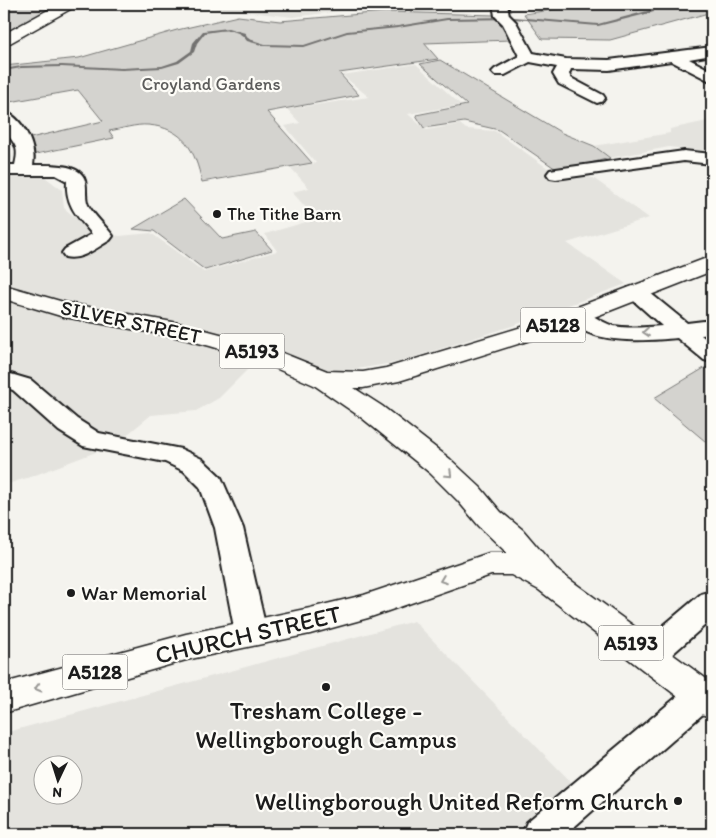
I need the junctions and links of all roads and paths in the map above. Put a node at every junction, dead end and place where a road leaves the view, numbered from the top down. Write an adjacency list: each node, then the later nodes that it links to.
1 (69, 4): 3 (main road)
2 (503, 14): 5 (street)
3 (4, 40)
4 (712, 51): 6 (street)
5 (528, 57): 7 (street); 8 (street)
6 (674, 57): 7 (street); 9 (street)
7 (566, 64): 10 (street)
8 (500, 72)
9 (712, 77)
10 (597, 98)
11 (4, 117): 13 (street)
12 (712, 159): 15 (street)
13 (23, 169): 14 (street); 16 (street)
14 (4, 170)
15 (556, 174)
16 (72, 253)
17 (712, 263): 19 (main road, A5128)
18 (4, 292): 26 (main road, SILVER STREET / A5193)
19 (636, 293): 20 (main road, A5128); 22 (street)
20 (577, 316): 22 (street, one-way to 20); 24 (main road, A5128)
21 (712, 327): 22 (street)
22 (682, 329): 23 (street)
23 (712, 355)
24 (390, 375): 26 (main road); 27 (main road)
25 (4, 379): 32 (street)
26 (323, 379): 27 (main road, SILVER STREET / A5193)
27 (372, 412): 28 (main road, SILVER STREET / A5193, one-way to 28)
28 (490, 519): 29 (main road, A5193); 30 (main road, A5193)
29 (489, 564): 30 (main road, A5193); 32 (main road, CHURCH STREET / A5128, one-way to 32)
30 (551, 582): 33 (main road, A5193)
31 (712, 602): 33 (street)
32 (251, 633): 34 (main road, CHURCH STREET / A5128, one-way to 34)
33 (649, 656): 35 (main road, A5193)
34 (4, 698)
35 (707, 699): 36 (street)
36 (540, 834)

